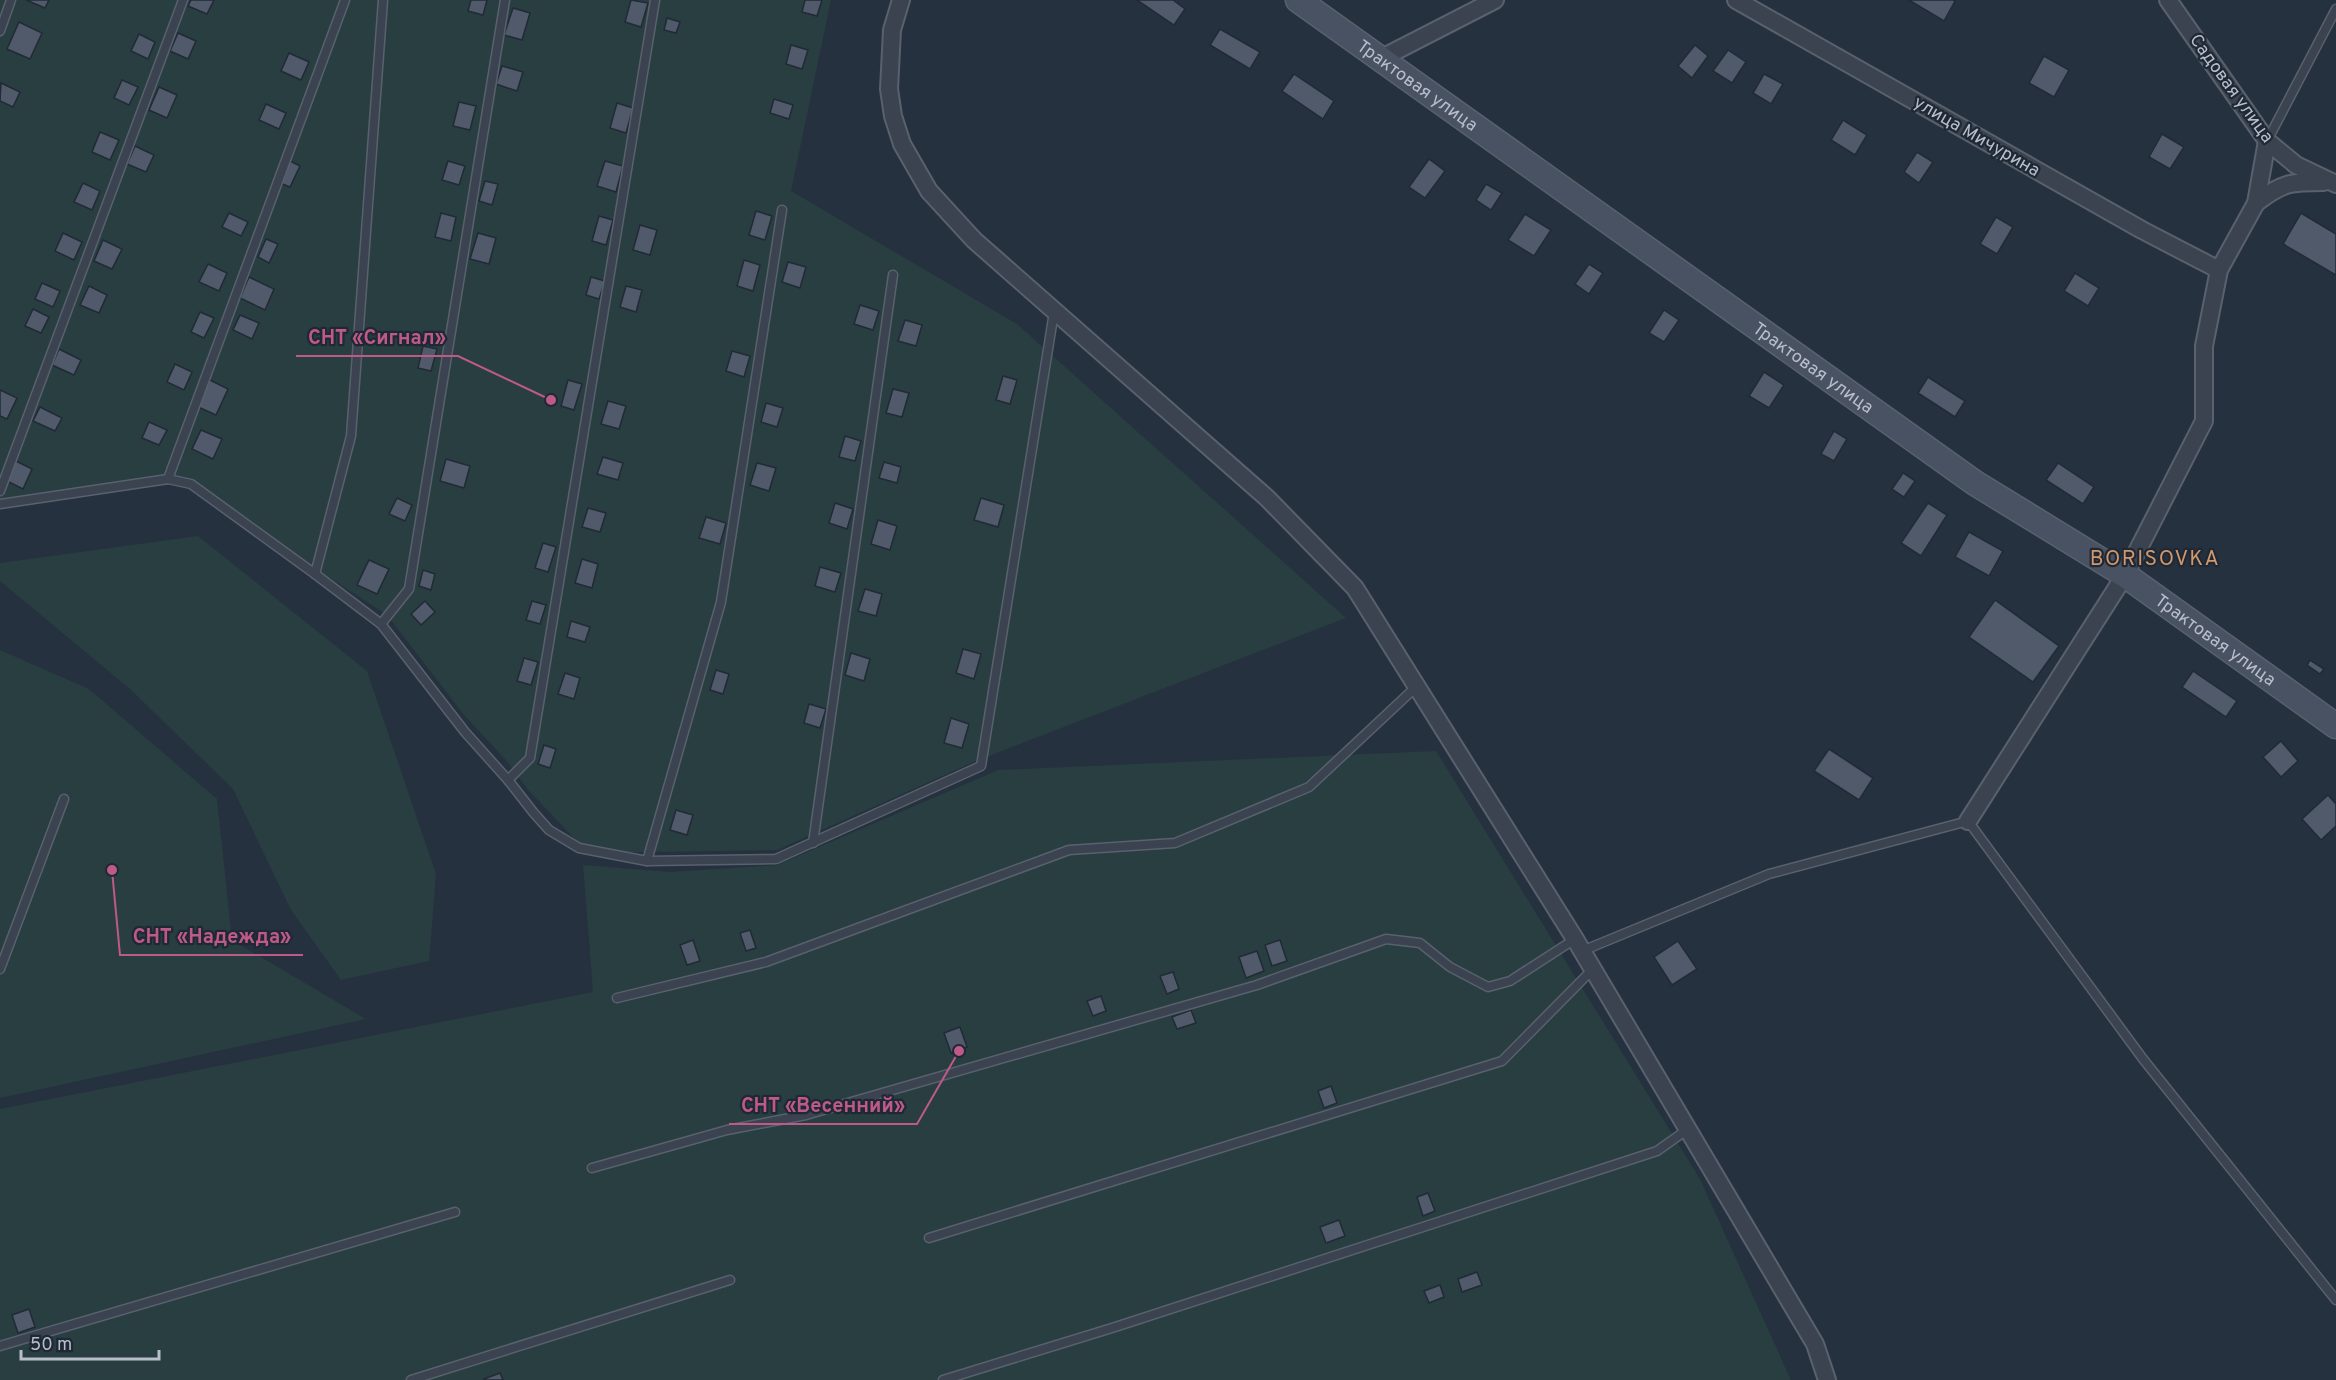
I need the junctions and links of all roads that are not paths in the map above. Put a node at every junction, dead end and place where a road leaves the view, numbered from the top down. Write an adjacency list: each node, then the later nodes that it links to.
1 (11, 0): 13 (lane)
2 (183, 0): 23 (lane)
3 (345, 0): 22 (lane)
4 (383, 0): 25 (lane)
5 (505, 0): 27 (lane)
6 (655, 0): 30 (lane)
7 (901, 0): 21 (street)
8 (1298, 0): 14 (main road, Трактовая улица)
9 (1495, 0): 14 (street)
10 (1737, 0): 19 (street, улица Мичурина)
11 (2168, 0): 15 (street, Садовая улица)
12 (2336, 9): 15 (lane)
13 (0, 31)
14 (1380, 59): 26 (main road, Трактовая улица)
15 (2267, 141): 16 (street, Садовая улица); 17 (street)
16 (2333, 183): 17 (street)
17 (2256, 203): 19 (street)
18 (782, 210): 34 (lane)
19 (2219, 270): 26 (street)
20 (893, 275): 33 (lane)
21 (1054, 312): 28 (street); 33 (lane)
22 (168, 479): 24 (lane); 25 (lane)
23 (0, 491)
24 (0, 504)
25 (315, 574): 27 (lane)
26 (2125, 575): 29 (main road, Трактовая улица); 32 (street)
27 (381, 624): 30 (lane)
28 (1416, 686): 35 (street); 38 (lane)
29 (2336, 726)
30 (508, 780): 34 (lane)
31 (64, 799): 36 (lane)
32 (1968, 821): 35 (lane); 44 (lane)
33 (813, 843): 34 (lane)
34 (647, 861)
35 (1578, 945): 37 (street); 40 (lane)
36 (0, 969)
37 (1593, 969): 39 (street); 42 (lane)
38 (617, 998)
39 (1688, 1129): 47 (lane); 48 (street)
40 (592, 1168)
41 (455, 1212): 45 (lane)
42 (929, 1238)
43 (730, 1280): 46 (lane)
44 (2336, 1300)
45 (0, 1346)
46 (411, 1380)
47 (943, 1380)
48 (1827, 1380)

